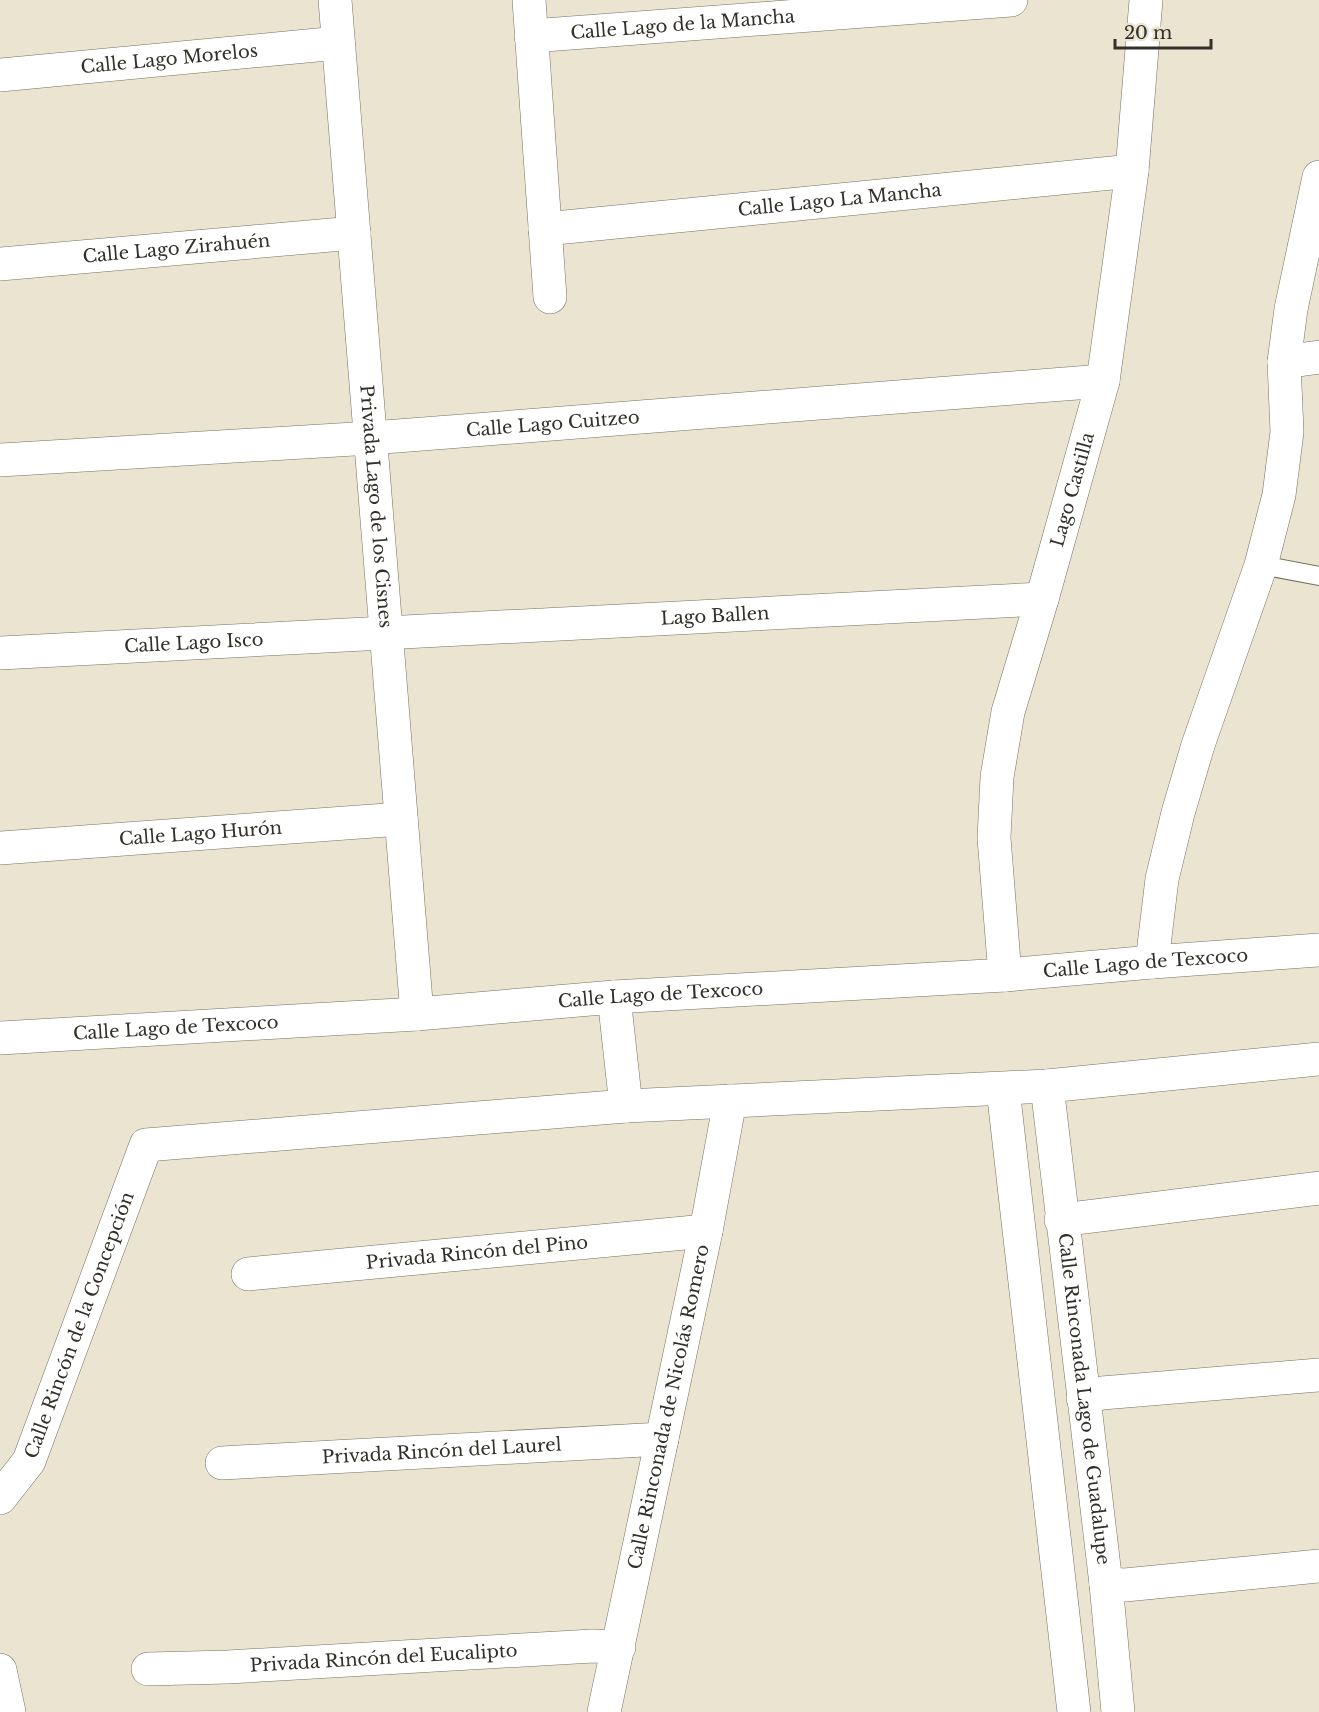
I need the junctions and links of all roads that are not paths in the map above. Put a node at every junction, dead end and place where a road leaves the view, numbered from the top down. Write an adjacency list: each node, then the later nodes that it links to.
1 (335, 0): 6 (street, Privada Lago de los Cisnes)
2 (529, 0): 5 (street)
3 (1011, 0): 5 (street, Calle Lago de la Mancha)
4 (1146, 0): 8 (street, Lago Castilla)
5 (531, 36): 10 (street)
6 (338, 43): 7 (street, Calle Lago Morelos); 11 (street, Privada Lago de los Cisnes)
7 (0, 75)
8 (1132, 171): 10 (street, Calle Lago La Mancha); 16 (street, Lago Castilla)
9 (1319, 177): 15 (street)
10 (545, 229): 13 (street)
11 (354, 233): 12 (street, Calle Lago Zirahuén); 17 (street, Privada Lago de los Cisnes)
12 (0, 264)
13 (550, 297)
14 (1319, 357): 15 (street)
15 (1284, 362): 19 (street)
16 (1103, 381): 17 (street, Calle Lago Cuitzeo); 21 (street, Lago Castilla)
17 (370, 438): 18 (street, Calle Lago Cuitzeo); 22 (street, Privada Lago de los Cisnes)
18 (0, 460)
19 (1261, 565): 20 (lane); 27 (street)
20 (1319, 576)
21 (1042, 599): 22 (street, Lago Ballen); 28 (street, Lago Castilla)
22 (386, 632): 23 (street, Calle Lago Isco); 24 (street, Privada Lago de los Cisnes)
23 (0, 653)
24 (401, 819): 25 (street, Calle Lago Hurón); 30 (street, Privada Lago de los Cisnes)
25 (0, 848)
26 (1319, 950): 27 (street, Calle Lago de Texcoco)
27 (1152, 962): 28 (street, Calle Lago de Texcoco)
28 (1005, 975): 29 (street, Calle Lago de Texcoco)
29 (614, 997): 30 (street, Calle Lago de Texcoco); 36 (street)
30 (417, 1014): 31 (street, Calle Lago de Texcoco)
31 (0, 1038)
32 (1319, 1059): 33 (street)
33 (1047, 1086): 34 (street); 38 (street, Calle Rinconada Lago de Guadalupe)
34 (1003, 1089): 35 (street); 53 (street)
35 (730, 1101): 36 (street); 39 (street, Calle Rinconada de Nicolás Romero)
36 (626, 1106): 45 (street, Calle Rincón de la Concepción)
37 (1319, 1188): 38 (street)
38 (1061, 1220): 42 (street, Calle Rinconada Lago de Guadalupe)
39 (706, 1231): 40 (street, Privada Rincón del Pino); 43 (street, Calle Rinconada de Nicolás Romero)
40 (248, 1274)
41 (1319, 1375): 42 (street)
42 (1083, 1398): 47 (street, Calle Rinconada Lago de Guadalupe)
43 (662, 1439): 44 (street, Privada Rincón del Laurel); 48 (street, Calle Rinconada de Nicolás Romero)
44 (222, 1463)
45 (0, 1498)
46 (1319, 1566): 47 (street)
47 (1106, 1584): 54 (street, Calle Rinconada Lago de Guadalupe)
48 (618, 1647): 49 (street, Privada Rincón del Eucalipto); 52 (street, Calle Rinconada de Nicolás Romero)
49 (148, 1669)
50 (0, 1670): 51 (street)
51 (9, 1712)
52 (604, 1712)
53 (1074, 1712)
54 (1118, 1712)

